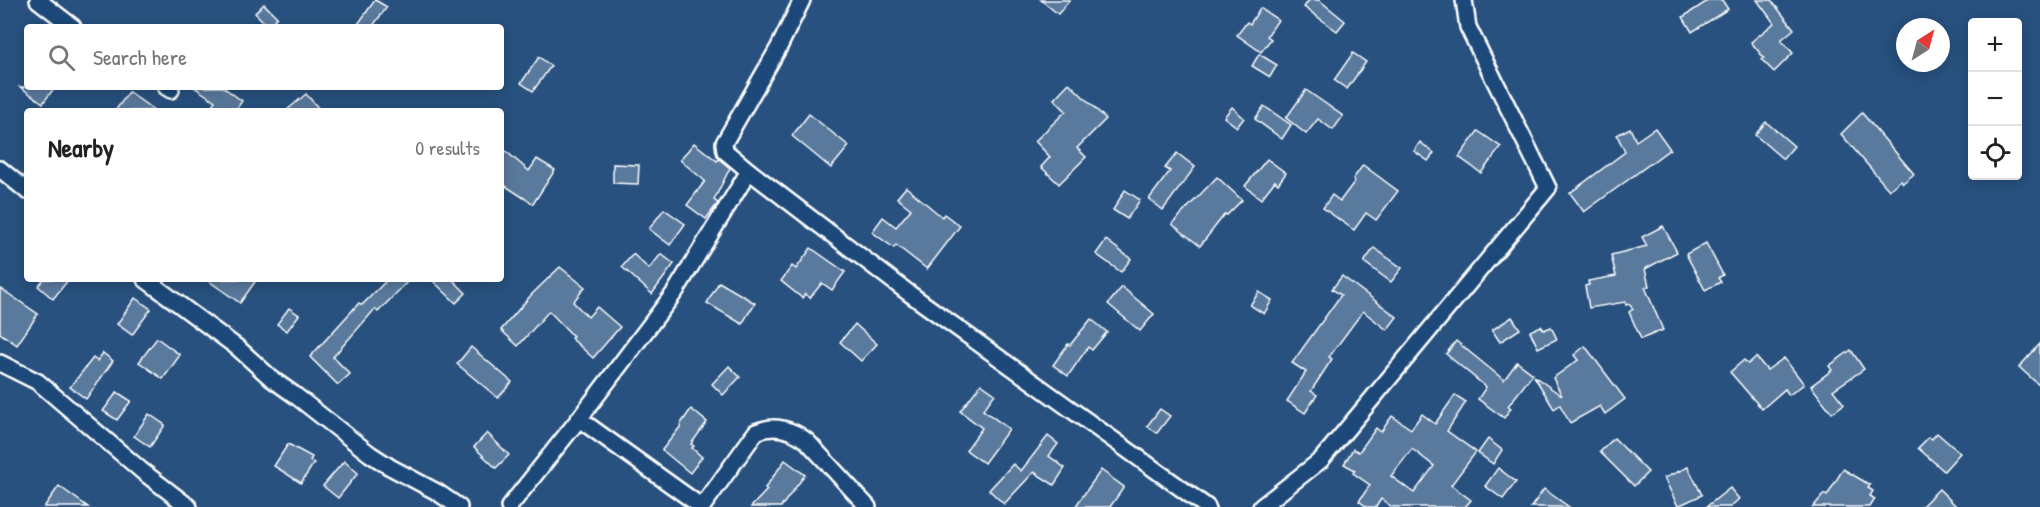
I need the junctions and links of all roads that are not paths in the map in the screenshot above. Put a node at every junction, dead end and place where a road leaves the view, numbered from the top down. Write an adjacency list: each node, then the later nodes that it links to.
1 (38, 0): 4 (street)
2 (802, 0): 6 (street)
3 (1464, 0): 18 (street)
4 (69, 24)
5 (0, 169): 7 (street)
6 (749, 171): 10 (street); 16 (street); 17 (street)
7 (24, 189)
8 (148, 282): 12 (street)
9 (0, 363): 11 (street)
10 (579, 419): 13 (street); 14 (street)
11 (189, 507)
12 (459, 507)
13 (509, 507)
14 (702, 507): 15 (street)
15 (868, 507)
16 (1194, 507)
17 (1207, 507)
18 (1261, 507)

